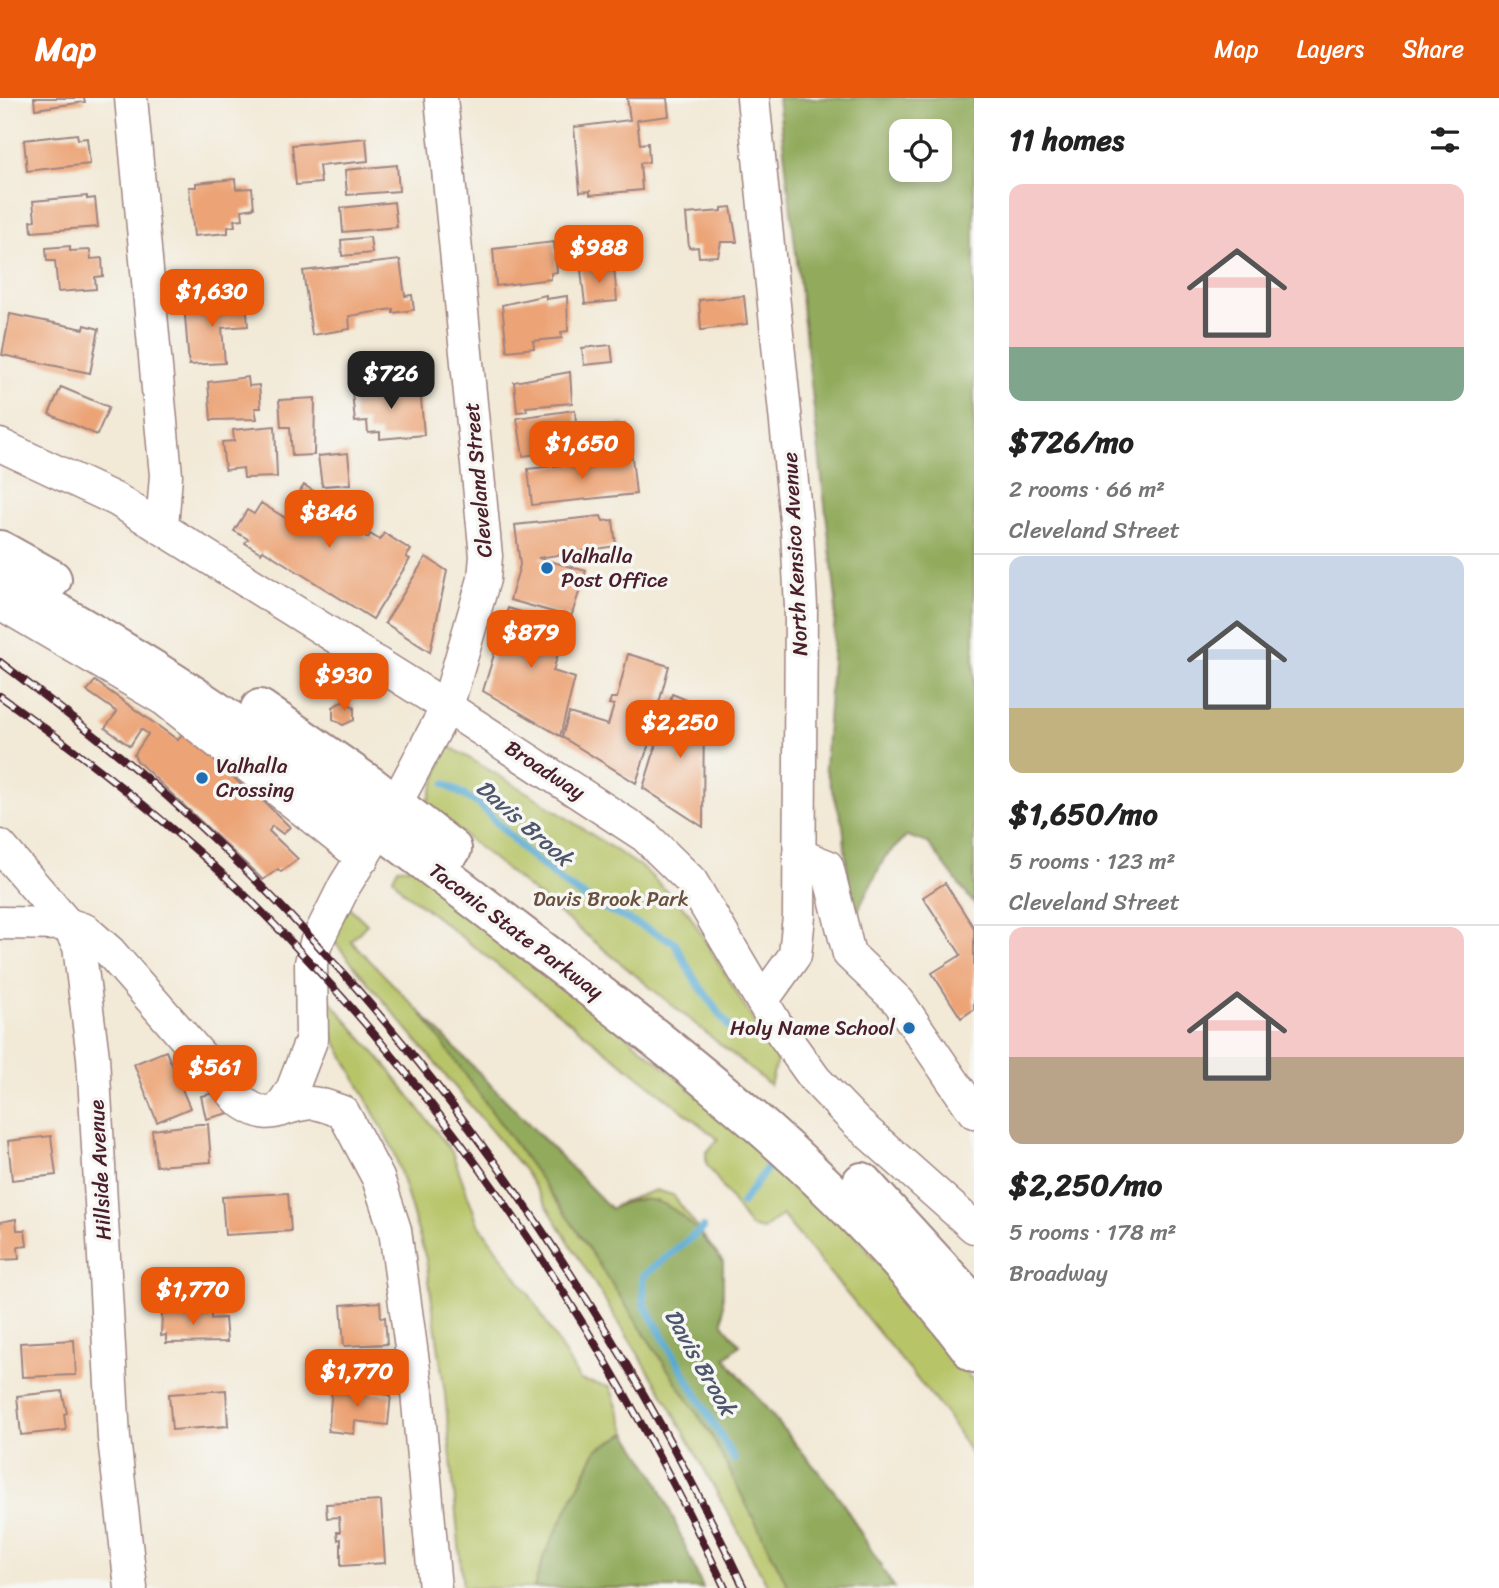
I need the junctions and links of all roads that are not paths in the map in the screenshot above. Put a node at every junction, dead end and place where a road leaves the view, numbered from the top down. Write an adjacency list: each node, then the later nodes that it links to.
1 (131, 98): 5 (street)
2 (441, 98): 9 (street, Cleveland Street)
3 (753, 98): 12 (street, North Kensico Avenue)
4 (0, 444): 5 (street, Broadway)
5 (162, 528): 9 (street, Broadway)
6 (0, 550): 10 (highway, Taconic State Parkway)
7 (0, 580): 10 (highway, Taconic State Parkway)
8 (0, 603): 10 (street)
9 (447, 707): 10 (street, Cleveland Street); 15 (street, Broadway)
10 (380, 830): 16 (street, Cleveland Street); 19 (highway, Taconic State Parkway); 20 (highway, Taconic State Parkway)
11 (0, 846): 14 (street)
12 (799, 855): 15 (street, North Kensico Avenue); 17 (street)
13 (0, 923): 14 (street)
14 (67, 924): 16 (street); 21 (street, Hillside Avenue)
15 (762, 1001): 18 (street, Broadway)
16 (279, 1111): 22 (street)
17 (974, 1112)
18 (974, 1227)
19 (974, 1305)
20 (974, 1353)
21 (131, 1588)
22 (435, 1588)

